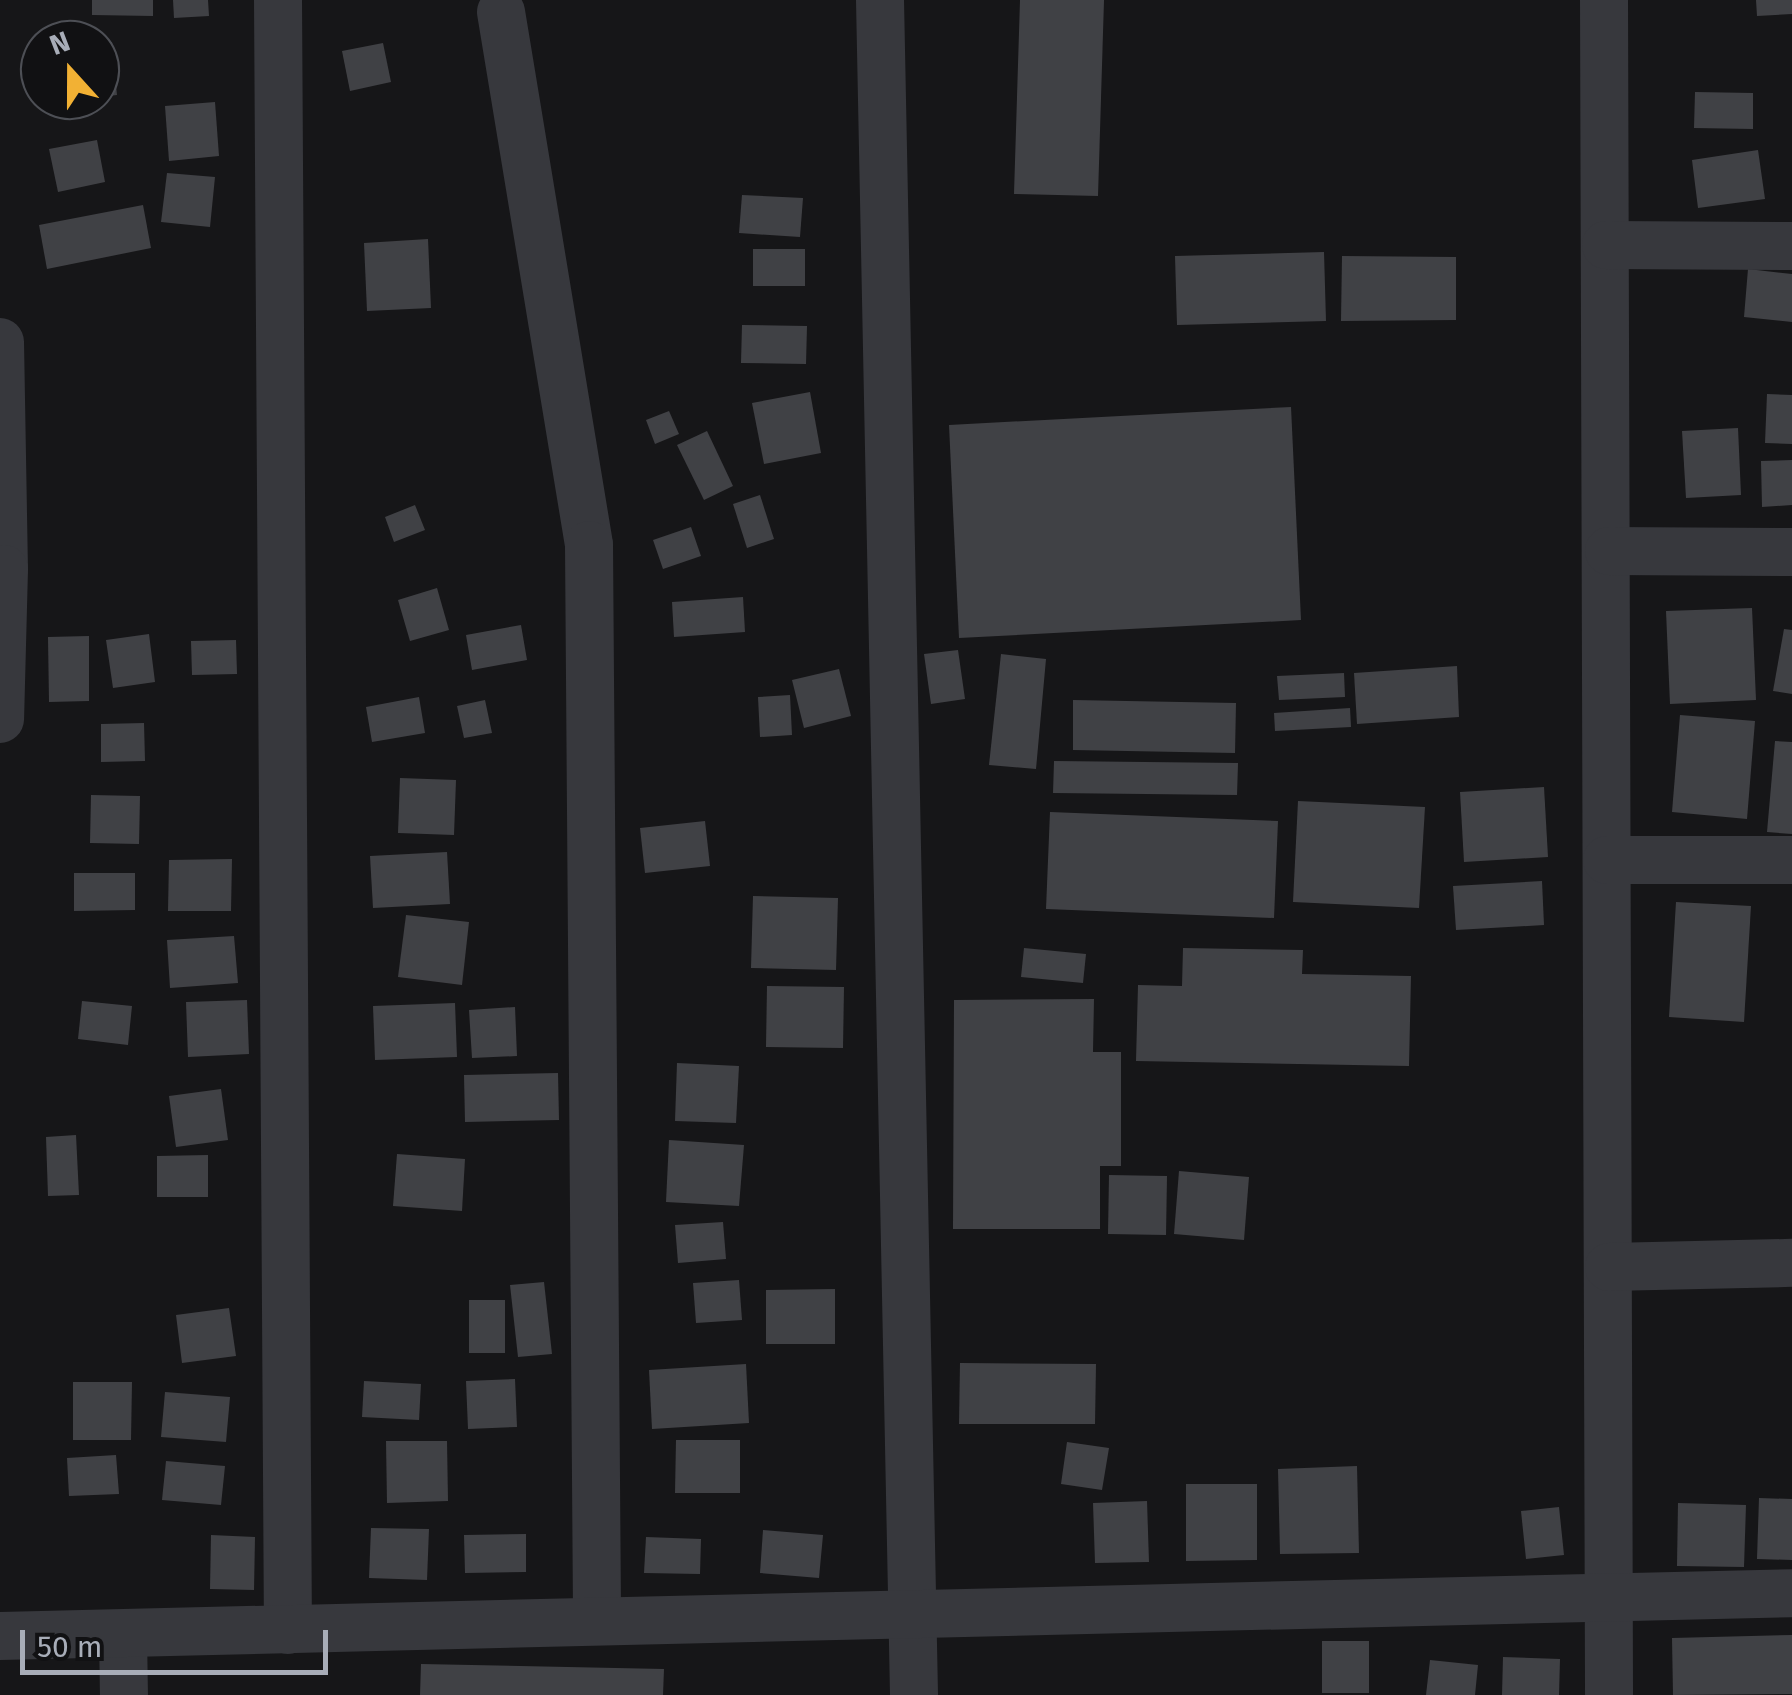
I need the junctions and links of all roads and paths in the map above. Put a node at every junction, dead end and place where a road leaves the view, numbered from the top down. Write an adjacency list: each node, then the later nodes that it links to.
1 (278, 0): 19 (street)
2 (880, 0): 17 (street)
3 (1604, 0): 5 (street)
4 (501, 12): 18 (street)
5 (1606, 245): 6 (street); 8 (street)
6 (1792, 246)
7 (0, 342): 10 (street)
8 (1609, 550): 9 (street); 11 (street)
9 (1792, 552)
10 (0, 719)
11 (1607, 860): 12 (street); 14 (street)
12 (1792, 860)
13 (1792, 1263): 14 (street)
14 (1609, 1268): 16 (street)
15 (1792, 1593): 16 (street)
16 (1610, 1596): 17 (street); 24 (street)
17 (914, 1616): 18 (street); 23 (street)
18 (597, 1619): 19 (street)
19 (288, 1630): 20 (street)
20 (123, 1634): 21 (street); 22 (street)
21 (0, 1636)
22 (124, 1695)
23 (914, 1695)
24 (1609, 1695)

